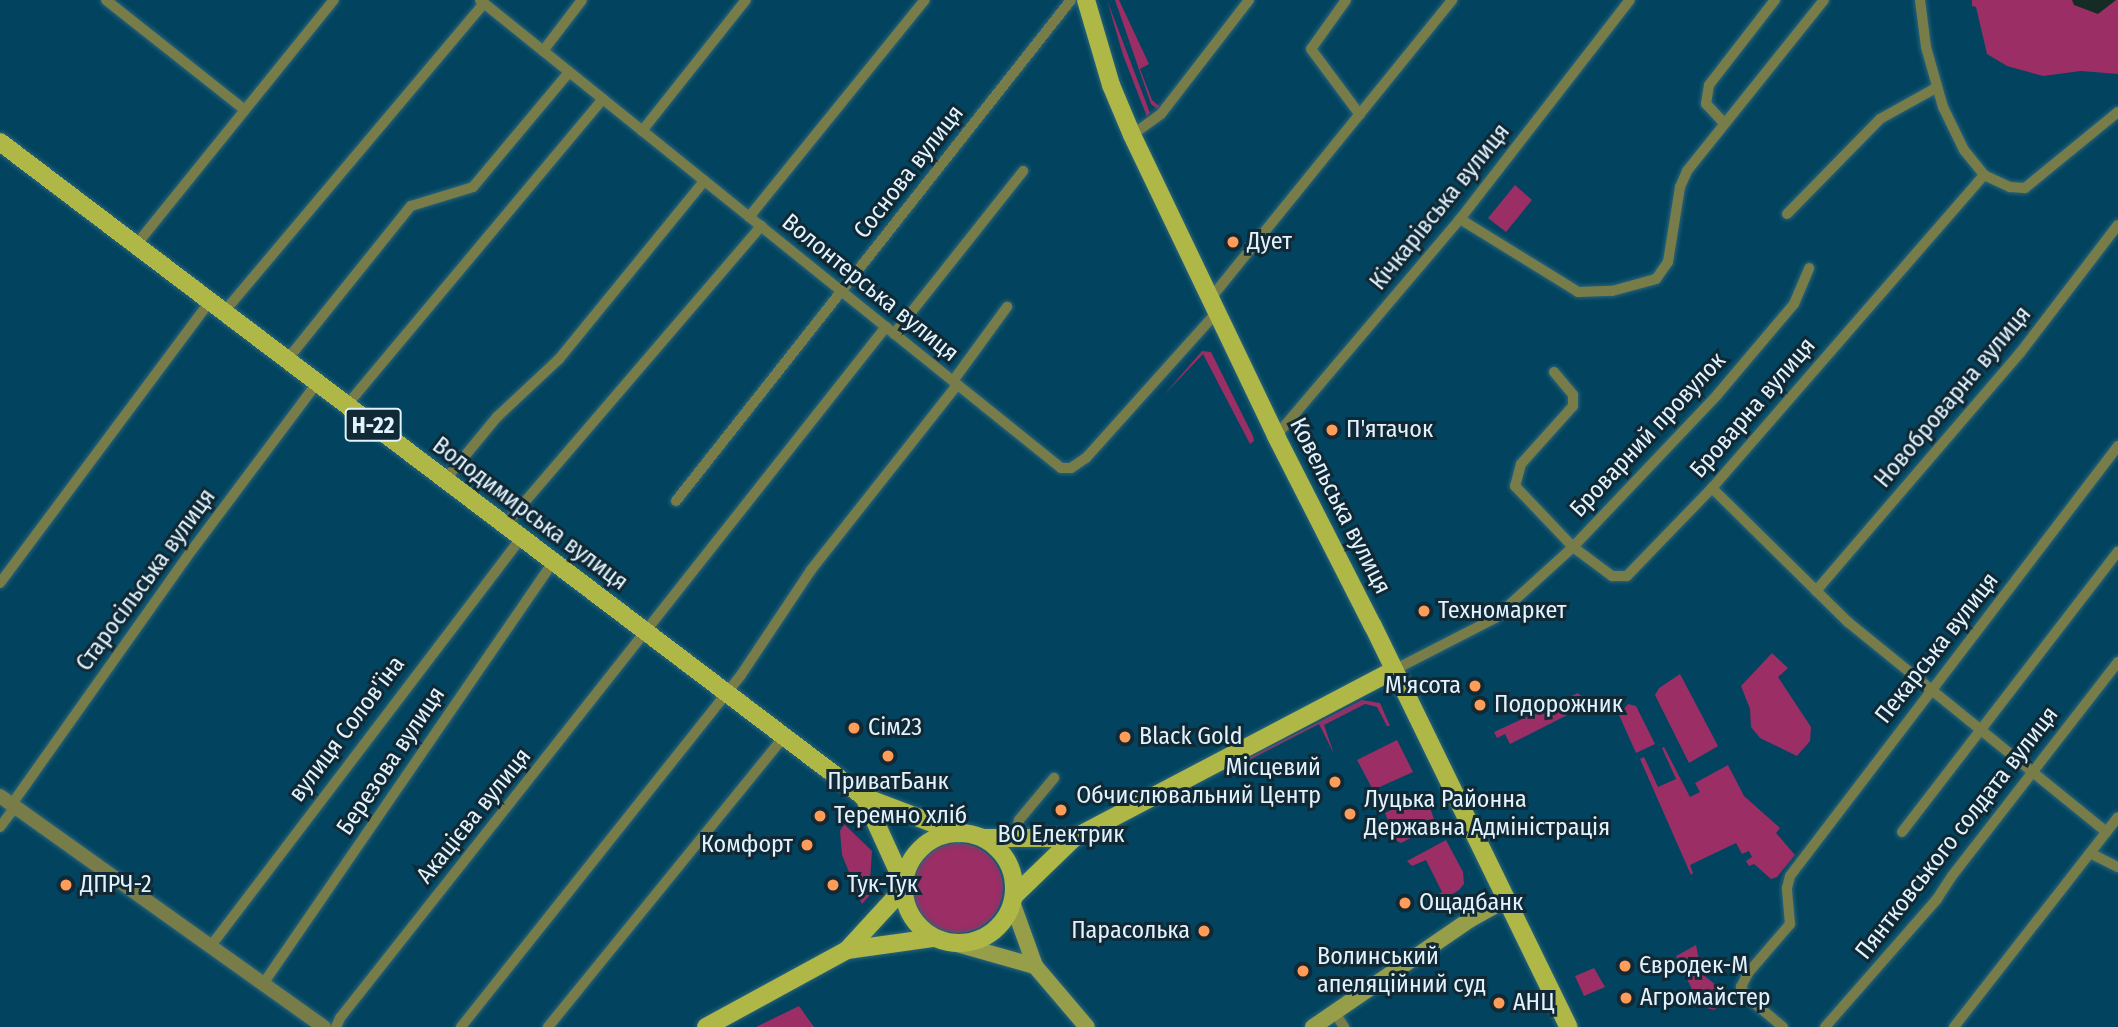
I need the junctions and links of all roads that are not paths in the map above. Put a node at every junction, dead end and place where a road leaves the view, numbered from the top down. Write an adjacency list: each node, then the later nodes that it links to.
1 (106, 0): 20 (street)
2 (333, 0): 20 (street)
3 (582, 0): 16 (street)
4 (746, 0): 24 (street)
5 (925, 0): 31 (street)
6 (1071, 0): 37 (street, Соснова вулиця)
7 (1086, 0): 25 (main road, Ковельська вулиця)
8 (1249, 0): 25 (street)
9 (1346, 0): 22 (street)
10 (1452, 0): 22 (street)
11 (1630, 0): 32 (street, Кічкарівська вулиця)
12 (1775, 0): 23 (street)
13 (1825, 0): 23 (street)
14 (1920, 0): 18 (street)
15 (482, 2): 16 (street, Волонтерська вулиця); 39 (street)
16 (543, 51): 17 (street, Волонтерська вулиця)
17 (569, 72): 19 (street, Волонтерська вулиця); 42 (street)
18 (1936, 88): 28 (street); 30 (street)
19 (603, 99): 24 (street, Волонтерська вулиця); 46 (street)
20 (245, 110): 35 (street)
21 (2118, 112): 28 (street)
22 (1360, 115): 38 (street)
23 (1724, 123): 32 (street)
24 (642, 131): 29 (street, Волонтерська вулиця)
25 (1132, 135): 38 (main road, Ковельська вулиця)
26 (0, 142): 35 (main road, Володимирська вулиця / Н-22)
27 (1023, 171): 41 (street, Акацієва вулиця)
28 (1984, 175): 50 (street, Броварна вулиця)
29 (704, 181): 31 (street, Волонтерська вулиця); 49 (street)
30 (1787, 214)
31 (750, 218): 34 (street, Волонтерська вулиця)
32 (1460, 219): 47 (street, Кічкарівська вулиця)
33 (2118, 225): 58 (street, Новоброварна вулиця)
34 (761, 226): 37 (street, Волонтерська вулиця); 52 (street)
35 (136, 245): 39 (main road, Володимирська вулиця / Н-22)
36 (1809, 268): 54 (street, Броварний провулок)
37 (842, 292): 41 (street, Волонтерська вулиця); 51 (street, Соснова вулиця)
38 (1213, 306): 45 (street, Волонтерська вулиця); 47 (main road, Ковельська вулиця)
39 (217, 307): 42 (main road, Володимирська вулиця / Н-22); 57 (street)
40 (1007, 307): 45 (street)
41 (890, 330): 45 (street, Волонтерська вулиця); 59 (street, Акацієва вулиця)
42 (287, 360): 44 (main road, Володимирська вулиця / Н-22)
43 (1554, 372): 54 (street, Броварний провулок)
44 (317, 383): 46 (main road, Володимирська вулиця / Н-22); 69 (street, Старосільська вулиця)
45 (955, 383): 63 (street)
46 (347, 405): 49 (main road, Володимирська вулиця / Н-22)
47 (1276, 436): 61 (main road, Ковельська вулиця)
48 (2118, 446): 62 (street, Пекарська вулиця)
49 (445, 480): 52 (main road, Володимирська вулиця / Н-22)
50 (1712, 488): 54 (street, Броварна вулиця); 58 (street)
51 (676, 501)
52 (505, 525): 53 (main road, Володимирська вулиця / Н-22)
53 (521, 538): 56 (main road, Володимирська вулиця / Н-22); 85 (street, вулиця Солов'їна)
54 (1573, 547): 61 (street)
55 (2118, 552): 64 (street)
56 (553, 562): 59 (main road, Володимирська вулиця / Н-22); 88 (street, Березова вулиця)
57 (0, 583)
58 (1816, 591): 62 (street)
59 (647, 633): 63 (main road, Володимирська вулиця / Н-22); 91 (street, Акацієва вулиця)
60 (2118, 662): 66 (street, Пянтковського солдата вулиця)
61 (1394, 670): 77 (main road, Н-22); 82 (main road, Ковельська вулиця)
62 (1931, 690): 64 (street); 99 (street, Пекарська вулиця)
63 (726, 693): 65 (main road, Володимирська вулиця / Н-22); 92 (street)
64 (1982, 730): 66 (street); 73 (street)
65 (784, 737): 68 (main road, Володимирська вулиця / Н-22); 93 (street)
66 (2034, 772): 74 (street); 100 (street, Пянтковського солдата вулиця)
67 (1054, 778): 75 (street)
68 (864, 797): 72 (main road, Володимирська вулиця / Н-22); 80 (main road, Володимирська вулиця / Н-22)
69 (9, 802): 71 (street, Старосільська вулиця); 85 (street)
70 (2118, 817): 74 (street)
71 (0, 827)
72 (959, 832): 76 (main road, Н-22); 80 (main road)
73 (1902, 832)
74 (2106, 832): 78 (street)
75 (1015, 837): 76 (main road, Н-22); 77 (main road, Н-22)
76 (983, 838): 81 (main road)
77 (1074, 838): 81 (main road, Н-22)
78 (2092, 853): 79 (street); 101 (street)
79 (2118, 867)
80 (903, 885): 83 (main road, Н-22); 86 (main road)
81 (1013, 899): 84 (main road, Н-22); 87 (main road)
82 (1507, 899): 89 (main road); 98 (main road, Ковельська вулиця)
83 (933, 938): 84 (main road); 86 (main road)
84 (957, 944): 87 (main road)
85 (210, 947): 88 (street)
86 (847, 950): 94 (main road)
87 (1034, 966): 95 (main road)
88 (263, 984): 90 (street)
89 (1335, 1013): 96 (main road); 97 (street)
90 (324, 1027)
91 (336, 1027)
92 (461, 1027)
93 (548, 1027)
94 (706, 1027)
95 (1087, 1027)
96 (1313, 1027)
97 (1345, 1027)
98 (1569, 1027)
99 (1783, 1027)
100 (1825, 1027)
101 (1954, 1027)

